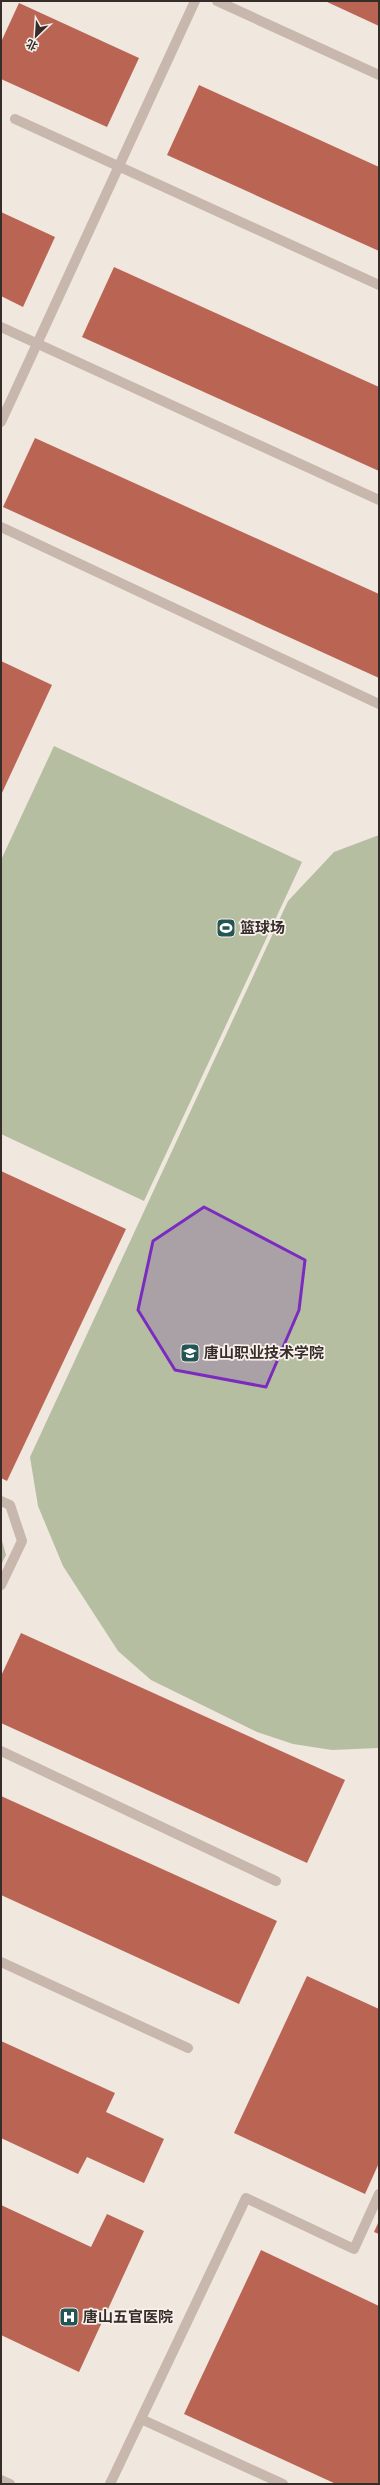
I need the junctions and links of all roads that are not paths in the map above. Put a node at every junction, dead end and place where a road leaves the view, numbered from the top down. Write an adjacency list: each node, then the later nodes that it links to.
1 (195, 1): 5 (street)
2 (217, 1): 3 (street)
3 (379, 75)
4 (15, 119): 5 (street)
5 (119, 166): 6 (street); 8 (street)
6 (379, 286)
7 (1, 327): 8 (street)
8 (37, 344): 9 (street); 10 (street)
9 (1, 422)
10 (379, 500)
11 (1, 527): 12 (street)
12 (379, 704)
13 (1, 1501): 14 (street)
14 (1, 1585)
15 (1, 1751): 16 (street)
16 (276, 1882)
17 (1, 1962): 18 (street)
18 (188, 2048)
19 (379, 2194): 20 (street)
20 (141, 2419): 23 (street); 24 (street)
21 (1, 2480): 22 (street)
22 (10, 2484)
23 (110, 2484)
24 (283, 2484)

